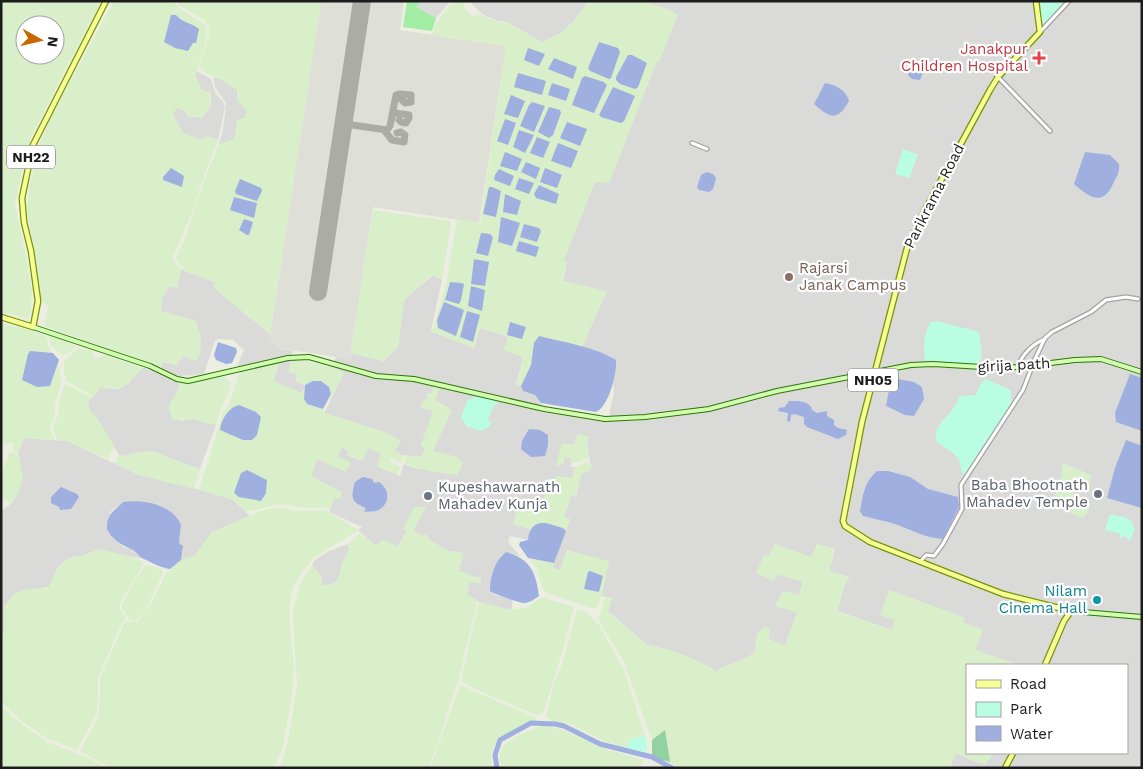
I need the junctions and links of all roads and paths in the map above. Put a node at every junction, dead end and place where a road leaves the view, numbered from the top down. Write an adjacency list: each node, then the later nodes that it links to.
1 (106, 1): 11 (main road, NH22)
2 (1036, 1): 4 (main road)
3 (1069, 1): 4 (street, NH05)
4 (1040, 32): 5 (main road, Parikrama Road / NH05)
5 (998, 77): 6 (street); 15 (main road, Parikrama Road / NH05)
6 (1050, 131)
7 (692, 143): 8 (street)
8 (707, 149)
9 (1138, 299): 12 (street)
10 (1, 317): 11 (main road)
11 (33, 327): 15 (main road, girija path)
12 (1045, 338): 13 (street); 14 (street)
13 (1033, 364): 14 (main road, girija path); 16 (main road, girija path); 17 (street)
14 (1018, 367): 15 (main road, girija path)
15 (875, 371): 17 (main road, Parikrama Road / NH05)
16 (1142, 372)
17 (920, 562): 18 (main road, Parikrama Road / NH05)
18 (1070, 611): 19 (main road); 20 (main road)
19 (1142, 617)
20 (1045, 664)
21 (1012, 754): 22 (main road)
22 (1005, 768)

